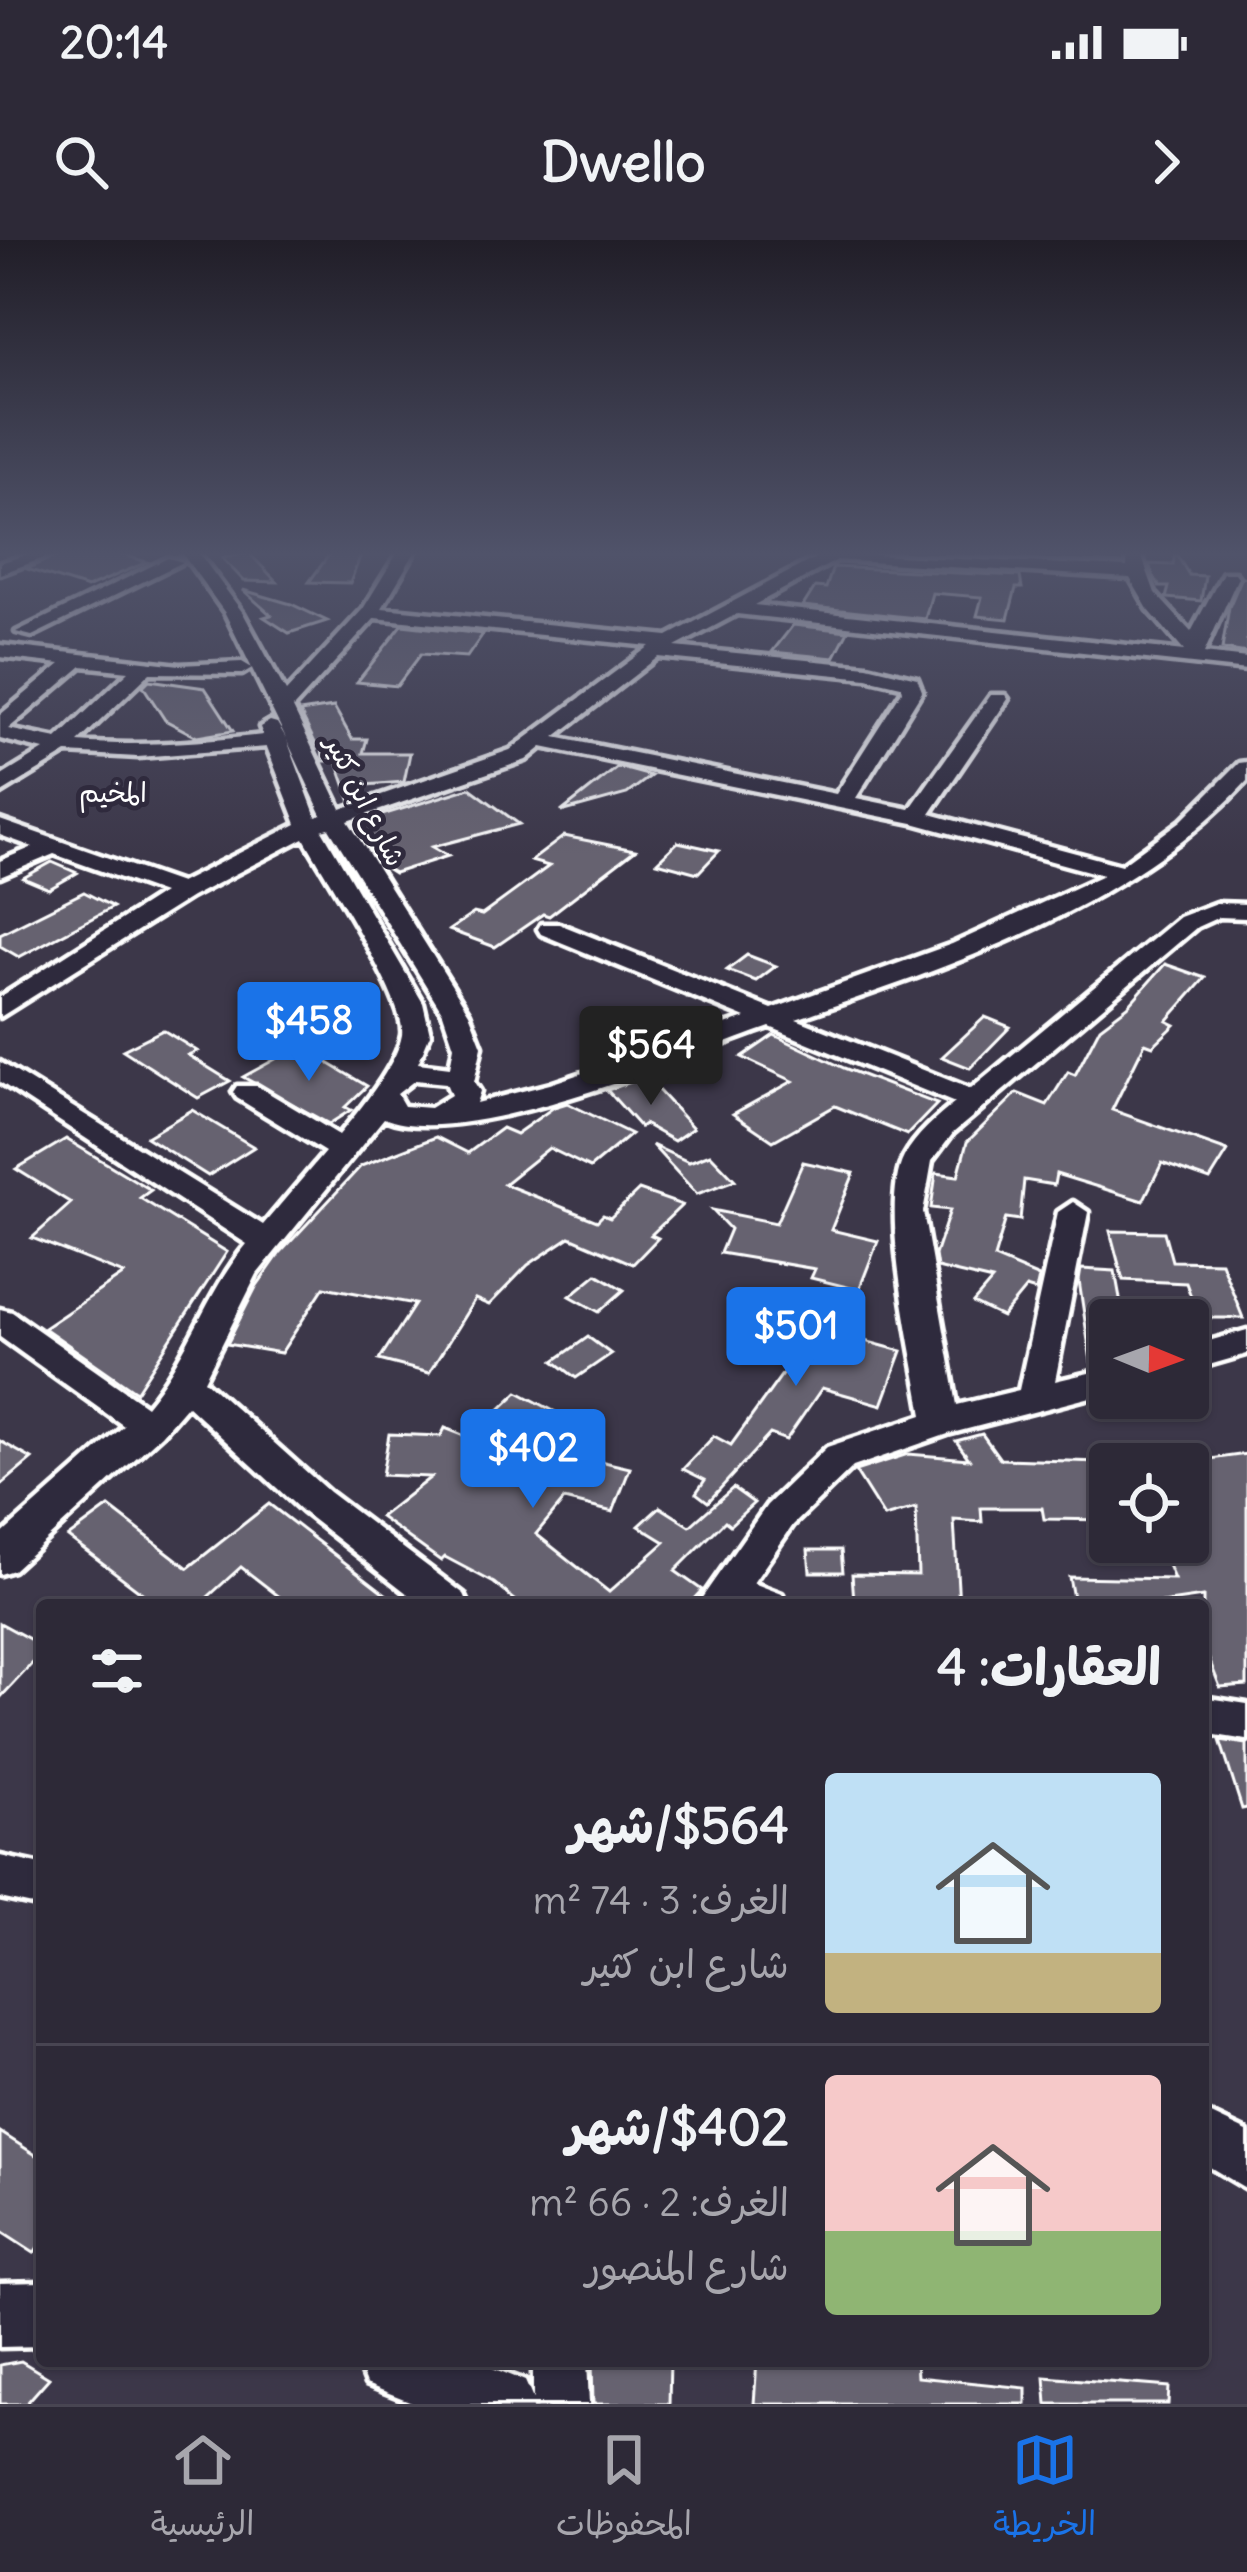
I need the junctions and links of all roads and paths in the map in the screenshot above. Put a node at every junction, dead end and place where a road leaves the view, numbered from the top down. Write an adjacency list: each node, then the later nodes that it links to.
1 (16, 653): 9 (street)
2 (67, 653): 9 (street)
3 (233, 653): 12 (street, شارع ابن كثير)
4 (256, 653): 14 (street, شارع ابن كثير)
5 (332, 653): 14 (street)
6 (652, 653): 17 (street)
7 (716, 653): 21 (street)
8 (1198, 653): 10 (street)
9 (66, 659): 11 (street); 15 (street)
10 (1247, 664)
11 (144, 668): 12 (street); 18 (street)
12 (242, 668): 16 (street, شارع ابن كثير)
13 (998, 699): 23 (street)
14 (285, 705): 22 (street, شارع ابن كثير)
15 (0, 729): 18 (street)
16 (277, 740): 18 (street); 25 (street, شارع ابن كثير)
17 (539, 740): 21 (street); 22 (street)
18 (58, 750): 20 (street)
19 (1247, 768): 28 (street)
20 (0, 787)
21 (843, 801): 23 (street)
22 (334, 817): 25 (street); 35 (street, شارع ابن كثير)
23 (916, 817): 28 (street)
24 (0, 827): 26 (street)
25 (309, 827): 29 (street); 37 (street, شارع ابن كثير)
26 (53, 846): 27 (street); 29 (street)
27 (0, 870)
28 (1124, 873): 33 (street)
29 (182, 892): 32 (street)
30 (1247, 911): 39 (street)
31 (550, 929): 33 (street)
32 (0, 1010)
33 (773, 1018): 36 (street); 39 (street)
34 (0, 1070): 43 (street)
35 (461, 1082): 36 (street); 37 (street); 40 (street)
36 (577, 1083): 40 (street)
37 (391, 1088): 40 (street); 41 (street)
38 (247, 1091): 41 (street)
39 (976, 1101): 50 (street)
40 (429, 1118): 41 (street)
41 (346, 1151): 43 (street)
42 (1073, 1212): 49 (street)
43 (265, 1241): 47 (street)
44 (0, 1320): 51 (street)
45 (1247, 1342): 46 (street)
46 (1209, 1353)
47 (184, 1383): 51 (street); 54 (street)
48 (1089, 1385): 49 (street)
49 (1035, 1397): 50 (street)
50 (942, 1422): 53 (street)
51 (149, 1426): 52 (street)
52 (0, 1558)
53 (721, 1598)
54 (442, 1599)
55 (1209, 1716): 56 (street)
56 (1247, 1722)
57 (0, 1877): 58 (street)
58 (36, 1885)
59 (1209, 2139): 60 (street)
60 (1247, 2164)
61 (36, 2314): 62 (main road)
62 (0, 2315)
63 (405, 2367): 65 (main road)
64 (560, 2367): 66 (street)
65 (502, 2404)
66 (561, 2404)

